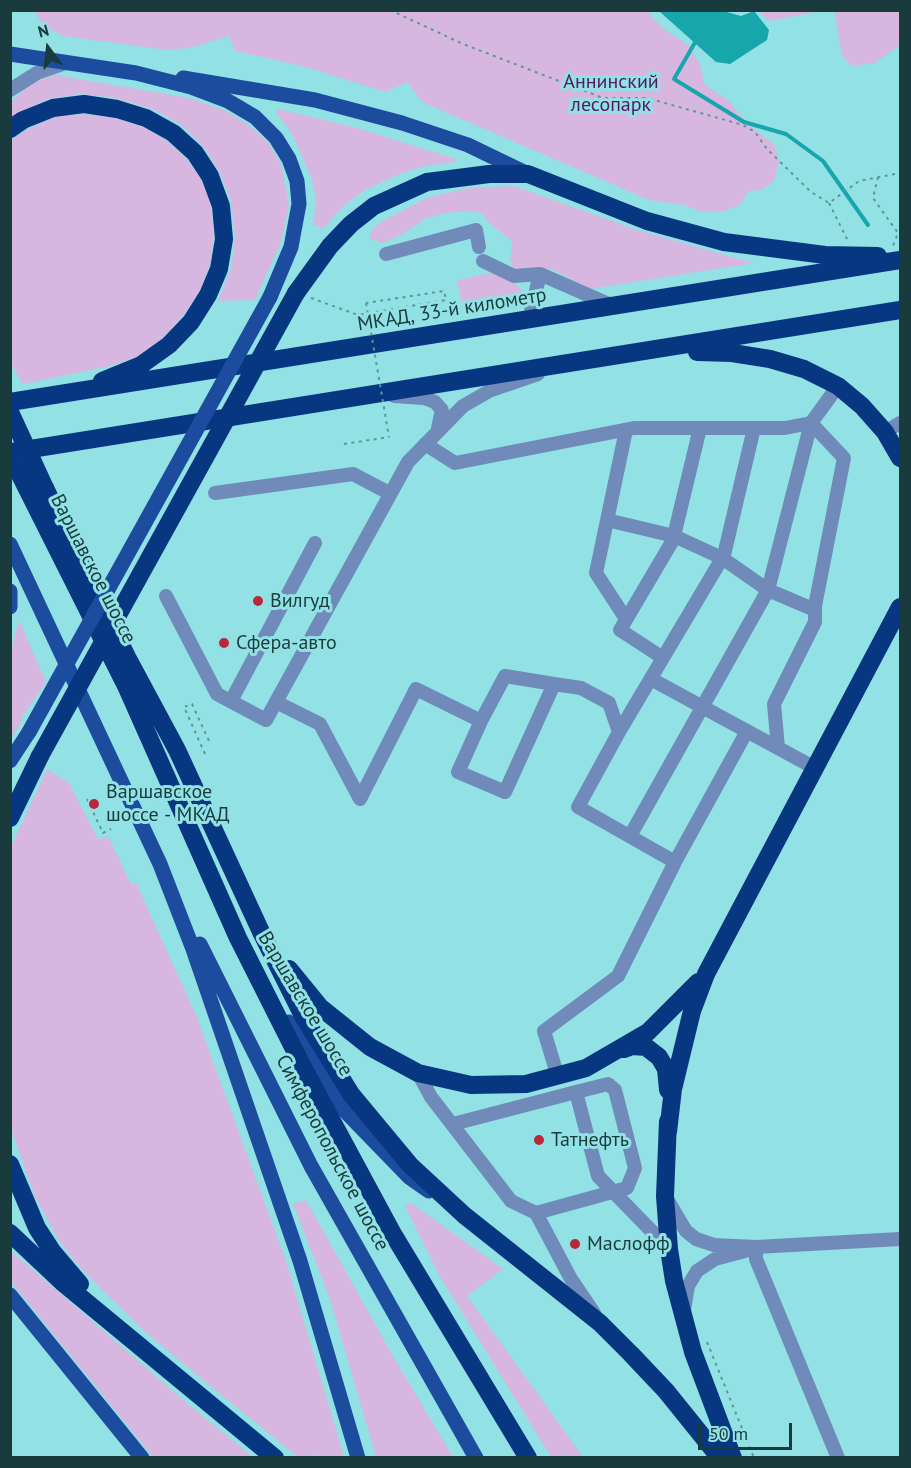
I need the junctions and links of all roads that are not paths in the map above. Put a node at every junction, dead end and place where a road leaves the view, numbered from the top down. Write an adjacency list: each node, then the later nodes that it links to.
1 (10, 54): 2 (main road)
2 (63, 64): 3 (main road); 4 (street)
3 (133, 73): 6 (main road); 54 (main road, bridge)
4 (10, 90)
5 (10, 129): 16 (highway)
6 (528, 174): 8 (highway); 56 (highway, bridge)
7 (386, 254): 9 (street)
8 (896, 256): 10 (highway, МКАД, 33-й километр)
9 (540, 274): 10 (street); 12 (street)
10 (614, 306): 12 (highway, МКАД, 33-й километр)
11 (900, 310): 13 (highway)
12 (529, 320): 16 (highway, МКАД, 33-й километр)
13 (605, 358): 14 (highway); 15 (highway)
14 (574, 363): 17 (highway); 24 (street)
15 (838, 386): 20 (street); 23 (highway)
16 (37, 398): 18 (highway, МКАД, 33-й километр)
17 (348, 399): 24 (street); 27 (highway)
18 (10, 402)
19 (10, 412): 29 (highway, bridge)
20 (811, 423): 22 (street); 37 (street); 42 (street)
21 (700, 428): 22 (street); 25 (street); 33 (street)
22 (754, 428): 36 (street)
23 (893, 428): 28 (highway)
24 (437, 430): 26 (street)
25 (627, 430): 26 (street); 32 (street)
26 (425, 444): 31 (street)
27 (10, 453): 29 (highway, Варшавское шоссе)
28 (900, 458)
29 (36, 489): 60 (highway); 61 (highway, Варшавское шоссе)
30 (215, 493): 31 (street)
31 (389, 493): 48 (street)
32 (607, 520): 33 (street); 43 (street)
33 (674, 536): 36 (street); 43 (street)
34 (315, 543): 47 (street)
35 (10, 544): 59 (main road)
36 (722, 558): 37 (street); 44 (street)
37 (768, 590): 42 (street); 49 (street)
38 (10, 591): 40 (main road)
39 (166, 596): 47 (street)
40 (10, 607)
41 (900, 607): 55 (highway)
42 (814, 609): 53 (street)
43 (626, 619): 44 (street)
44 (663, 658): 45 (street)
45 (651, 679): 49 (street); 52 (street)
46 (554, 684): 50 (street); 50 (street); 52 (street)
47 (231, 701): 48 (street)
48 (276, 702): 50 (street)
49 (702, 707): 51 (street); 57 (street)
50 (481, 721)
51 (747, 731): 53 (street); 58 (street)
52 (619, 732): 57 (street)
53 (778, 748): 55 (street)
54 (10, 761)
55 (813, 767): 63 (highway)
56 (10, 818)
57 (630, 836): 58 (street)
58 (675, 862): 67 (street)
59 (159, 864): 87 (main road); 88 (main road, Симферопольское шоссе)
60 (262, 934): 62 (highway); 66 (highway)
61 (238, 938): 64 (main road, Варшавское шоссе); 69 (highway, Симферопольское шоссе)
62 (281, 972): 64 (street); 76 (highway)
63 (706, 974): 65 (highway); 71 (highway)
64 (303, 1046): 69 (street); 76 (main road, Варшавское шоссе)
65 (616, 1052): 67 (highway); 71 (highway)
66 (418, 1073): 67 (highway); 70 (street)
67 (558, 1077)
68 (576, 1092): 70 (street); 73 (street); 73 (street)
69 (327, 1112): 89 (highway, Симферопольское шоссе)
70 (453, 1124): 75 (street)
71 (668, 1132): 74 (highway)
72 (10, 1164): 84 (highway)
73 (611, 1192): 75 (street); 80 (street)
74 (665, 1196): 79 (street); 80 (highway)
75 (536, 1213): 83 (street)
76 (464, 1215): 83 (highway, Варшавское шоссе)
77 (10, 1233): 84 (highway)
78 (900, 1239): 79 (street)
79 (756, 1247): 82 (street); 92 (street)
80 (669, 1249): 82 (highway)
81 (10, 1295): 85 (main road)
82 (683, 1320): 91 (highway)
83 (600, 1323): 90 (highway, Варшавское шоссе)
84 (134, 1339): 86 (highway)
85 (142, 1458)
86 (275, 1458)
87 (358, 1458)
88 (476, 1458)
89 (528, 1458)
90 (720, 1458)
91 (733, 1458)
92 (838, 1458)

